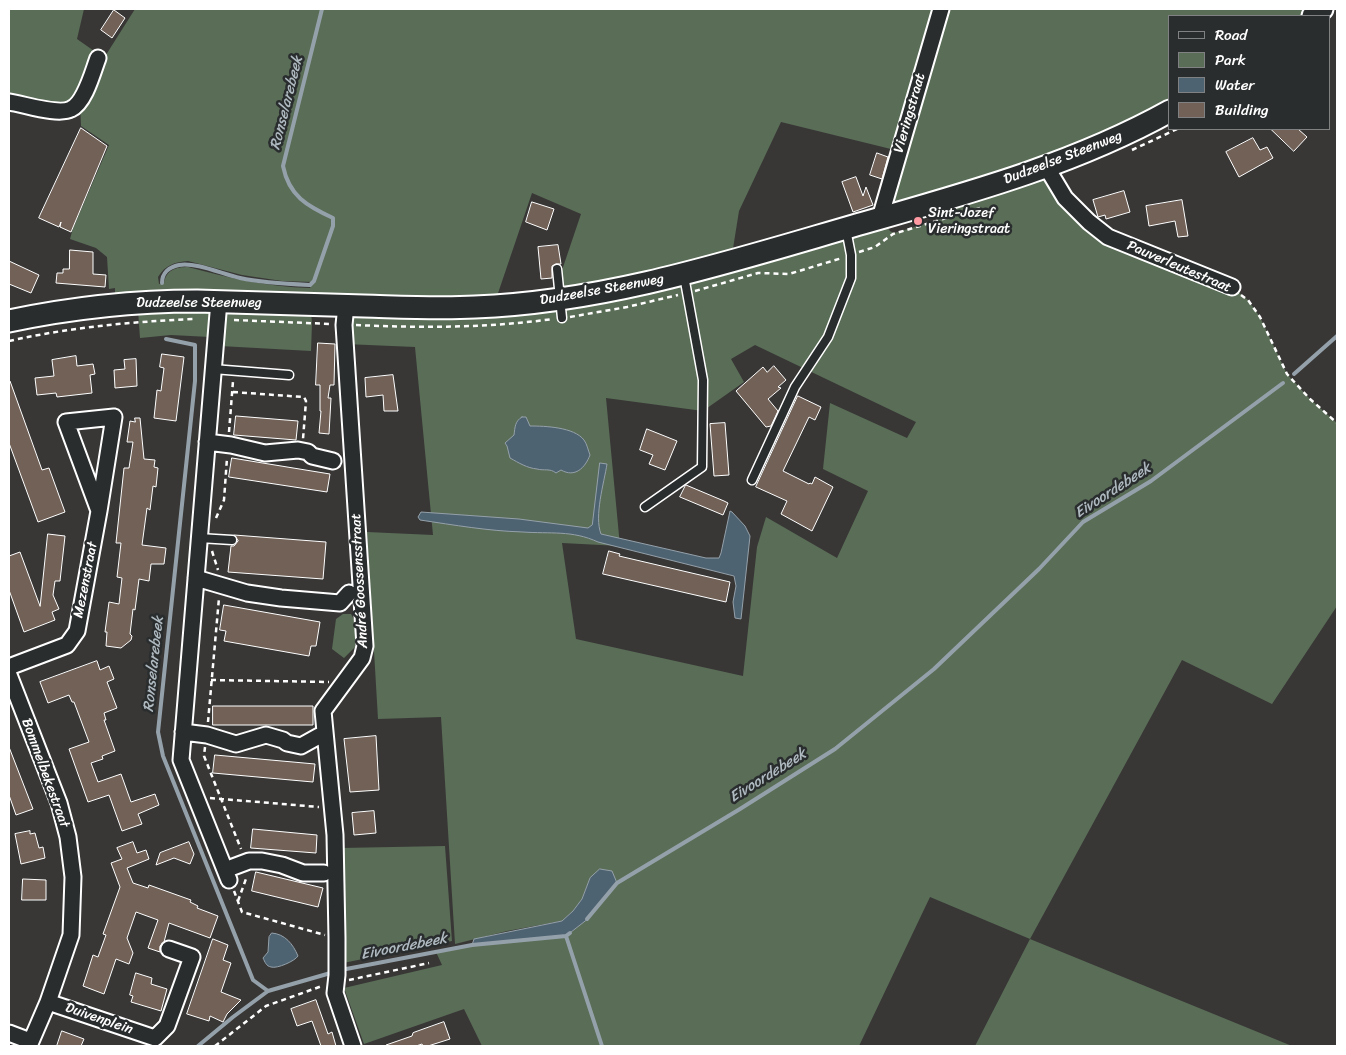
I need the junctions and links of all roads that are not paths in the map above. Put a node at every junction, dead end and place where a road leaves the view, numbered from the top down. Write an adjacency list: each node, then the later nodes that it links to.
1 (941, 9): 6 (street, Vieringstraat)
2 (98, 58): 3 (street)
3 (9, 102)
4 (1168, 112): 5 (main road, Dudzeelse Steenweg)
5 (1047, 168): 6 (main road, Dudzeelse Steenweg); 10 (street, Pauverleutestraat)
6 (880, 218): 7 (main road, Dudzeelse Steenweg)
7 (846, 228): 9 (main road, Dudzeelse Steenweg); 19 (lane)
8 (557, 269): 13 (lane)
9 (684, 274): 13 (main road, Dudzeelse Steenweg); 20 (lane)
10 (1232, 288)
11 (219, 301): 12 (main road, Dudzeelse Steenweg); 14 (main road, Dudzeelse Steenweg); 15 (street)
12 (346, 305): 13 (main road, Dudzeelse Steenweg); 35 (street, André Goossensstraat)
13 (561, 309)
14 (9, 321)
15 (213, 369): 16 (lane); 17 (street)
16 (289, 375)
17 (207, 442): 18 (street); 22 (street)
18 (334, 461)
19 (752, 480)
20 (646, 507)
21 (99, 511): 21 (street, Mezenstraat); 26 (street, Mezenstraat)
22 (204, 538): 23 (lane); 24 (street)
23 (232, 540)
24 (196, 578): 25 (street, André Goossensstraat); 28 (street)
25 (348, 593)
26 (9, 667)
27 (9, 674): 32 (street, Bommelbekestraat)
28 (183, 732): 29 (street); 30 (street)
29 (319, 736)
30 (324, 873)
31 (169, 949): 32 (street, Duivenplein)
32 (48, 1002): 34 (street, Bommelbekestraat)
33 (9, 1033): 34 (street)
34 (30, 1044)
35 (353, 1046)

